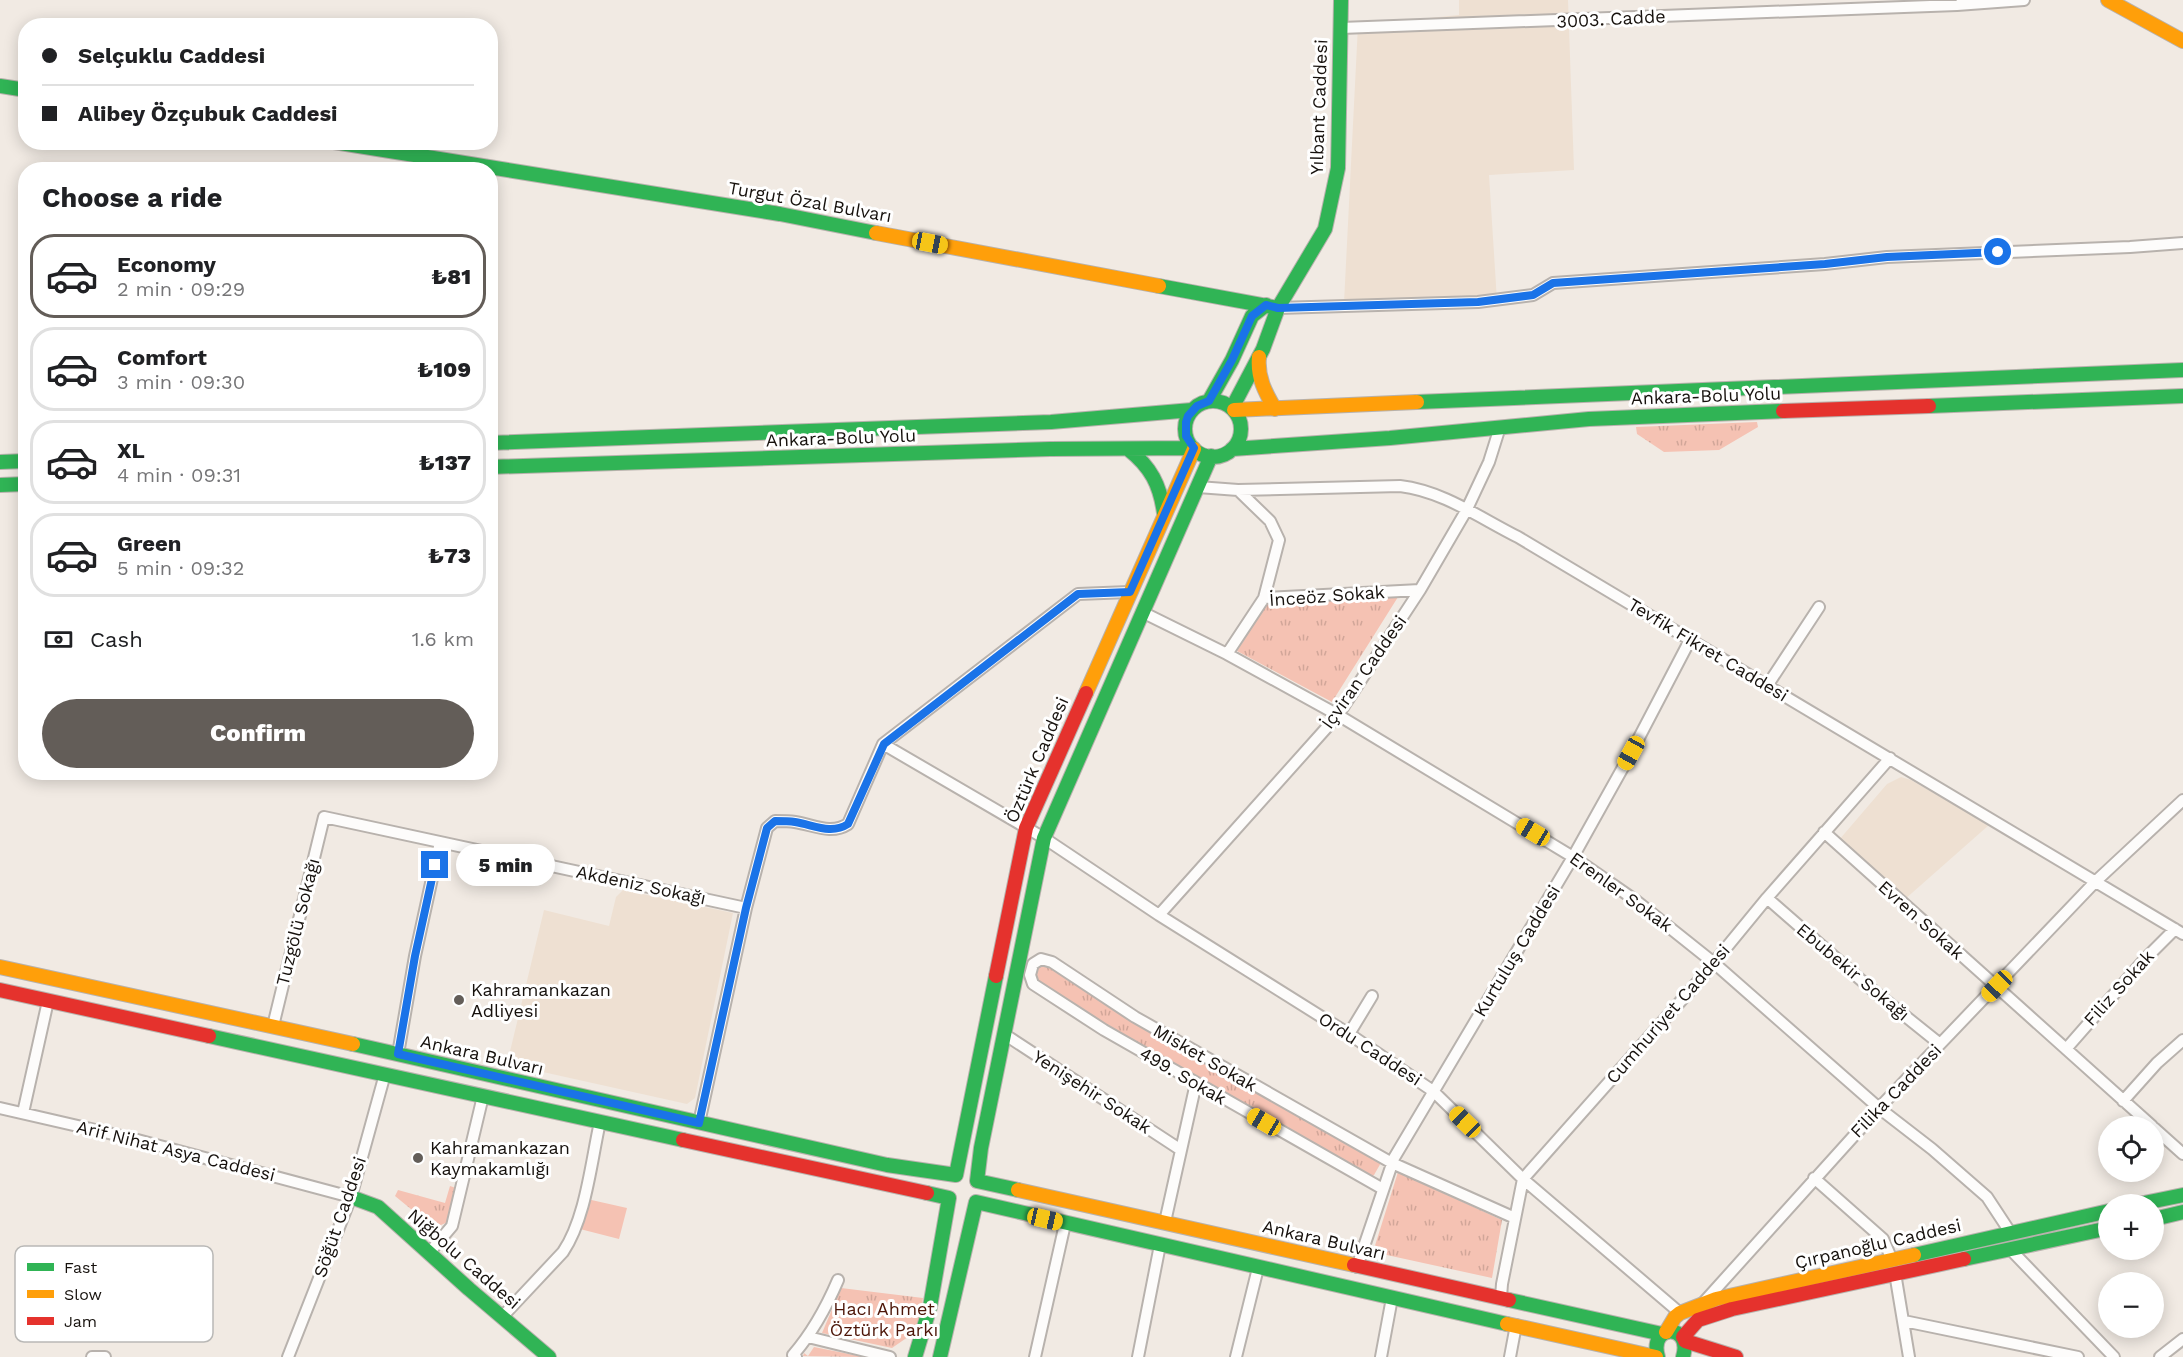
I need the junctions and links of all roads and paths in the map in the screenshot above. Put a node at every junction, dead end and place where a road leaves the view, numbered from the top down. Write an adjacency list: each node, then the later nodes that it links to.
1 (1341, 0): 4 (main road, Yılbant Caddesi)
2 (2024, 0): 4 (street, 3003. Cadde)
3 (2108, 0): 5 (main road)
4 (1341, 28): 12 (main road, Yılbant Caddesi)
5 (2183, 41)
6 (0, 86): 7 (main road)
7 (18, 89)
8 (384, 150): 9 (main road, Turgut Özal Bulvarı)
9 (458, 162)
10 (498, 168): 12 (main road, Turgut Özal Bulvarı)
11 (2183, 243): 12 (street)
12 (1272, 307): 13 (main road, Yılbant Caddesi); 16 (main road, Yılbant Caddesi)
13 (1259, 357): 17 (main road, Yılbant Caddesi); 18 (main road)
14 (2183, 370): 18 (main road, Ankara-Bolu Yolu)
15 (2183, 396): 20 (main road, Ankara-Bolu Yolu)
16 (1209, 401): 17 (main road); 19 (main road)
17 (1233, 409): 18 (main road, Ankara-Bolu Yolu); 24 (main road)
18 (1275, 409)
19 (1192, 410): 21 (main road, Ankara-Bolu Yolu); 22 (main road)
20 (1500, 427): 24 (main road, Ankara-Bolu Yolu); 33 (street, İçviran Caddesi)
21 (498, 442)
22 (1193, 448): 23 (main road, Ankara-Bolu Yolu); 25 (main road); 34 (main road, Öztürk Caddesi)
23 (1128, 449): 28 (main road, Ankara-Bolu Yolu); 34 (main road)
24 (1232, 449): 25 (main road)
25 (1211, 456): 31 (main road, Öztürk Caddesi)
26 (18, 461): 27 (main road)
27 (0, 462)
28 (498, 467)
29 (18, 484): 30 (main road)
30 (0, 485)
31 (1197, 487): 32 (street, Tevfik Fikret Caddesi); 39 (main road, Öztürk Caddesi)
32 (1238, 490): 33 (street, Tevfik Fikret Caddesi); 37 (street)
33 (1466, 511): 35 (street, İçviran Caddesi); 40 (street, Tevfik Fikret Caddesi)
34 (1164, 513): 36 (main road, Öztürk Caddesi)
35 (1420, 590): 37 (street, İnceöz Sokak); 43 (street, İçviran Caddesi)
36 (1130, 592): 44 (street); 48 (main road, Öztürk Caddesi)
37 (1264, 598): 41 (street, İnceöz Sokak)
38 (1819, 607): 42 (street)
39 (1142, 612): 41 (street, Erenler Sokak); 50 (main road, Öztürk Caddesi)
40 (1690, 640): 42 (street, Tevfik Fikret Caddesi); 52 (street, Kurtuluş Caddesi)
41 (1227, 654): 43 (street, Erenler Sokak)
42 (1767, 686): 45 (street, Tevfik Fikret Caddesi)
43 (1338, 715): 52 (street, Erenler Sokak); 56 (street, İçviran Caddesi)
44 (884, 744): 48 (street, Ordu Caddesi); 55 (street)
45 (1890, 758): 49 (street, Cumhuriyet Caddesi); 53 (street, Tevfik Fikret Caddesi)
46 (2183, 800): 53 (street, Filika Caddesi)
47 (324, 817): 51 (street, Akdeniz Sokağı); 65 (street, Tuzgölü Sokağı)
48 (1026, 828): 50 (street, Ordu Caddesi); 87 (main road, Öztürk Caddesi)
49 (1824, 832): 54 (street, Cumhuriyet Caddesi); 61 (street, Evren Sokak)
50 (1044, 838): 56 (street, Ordu Caddesi); 66 (main road, Öztürk Caddesi)
51 (440, 842): 55 (street, Akdeniz Sokağı); 71 (street)
52 (1573, 857): 58 (street, Erenler Sokak); 74 (street, Kurtuluş Caddesi)
53 (2095, 882): 57 (street, Tevfik Fikret Caddesi); 61 (street, Filika Caddesi)
54 (1767, 898): 58 (street, Cumhuriyet Caddesi); 69 (street, Ebubekir Sokağı)
55 (746, 908): 82 (street)
56 (1159, 915): 67 (street, Ordu Caddesi)
57 (2179, 932): 70 (street, Filiz Sokak)
58 (1714, 963): 78 (street, Erenler Sokak); 89 (street, Cumhuriyet Caddesi)
59 (0, 967): 65 (main road, Ankara Bulvarı)
60 (1031, 967): 73 (street, 499. Sokak); 86 (street, Misket Sokak)
61 (1997, 986): 69 (street, Filika Caddesi); 70 (street, Evren Sokak)
62 (0, 990): 64 (main road)
63 (1372, 996): 67 (street)
64 (48, 1001): 72 (main road); 79 (street)
65 (273, 1026): 71 (main road, Ankara Bulvarı)
66 (1004, 1034): 84 (street, Yenişehir Sokak); 90 (main road, Öztürk Caddesi)
67 (1348, 1034): 74 (street, Ordu Caddesi)
68 (2183, 1040): 76 (street)
69 (1940, 1044): 78 (street, Filika Caddesi)
70 (2066, 1049): 76 (street, Evren Sokak)
71 (398, 1054): 82 (main road, Ankara Bulvarı)
72 (385, 1074): 75 (main road); 93 (street, Söğüt Caddesi)
73 (1196, 1083): 84 (street); 91 (street, 499. Sokak)
74 (1433, 1091): 86 (street, Kurtuluş Caddesi); 89 (street, Ordu Caddesi)
75 (483, 1096): 81 (main road); 107 (street)
76 (2123, 1101): 80 (street, Evren Sokak)
77 (0, 1108): 79 (street, Arif Nihat Asya Caddesi)
78 (1879, 1108): 88 (street, Filika Caddesi); 104 (street, Erenler Sokak)
79 (23, 1113): 93 (street, Arif Nihat Asya Caddesi)
80 (2140, 1116)
81 (600, 1122): 94 (main road); 116 (street)
82 (699, 1123): 87 (main road, Ankara Bulvarı)
83 (2164, 1137): 85 (street, Evren Sokak)
84 (1181, 1150): 101 (street)
85 (2182, 1153)
86 (1392, 1163): 91 (street, Kurtuluş Caddesi); 100 (street, Misket Sokak)
87 (956, 1175): 90 (main road, Ankara Bulvarı); 94 (main road)
88 (1814, 1178): 109 (street); 114 (street, Filika Caddesi)
89 (1523, 1179): 100 (street, Cumhuriyet Caddesi); 115 (street, Ordu Caddesi)
90 (977, 1181): 96 (main road); 101 (main road, Ankara Bulvarı)
91 (1383, 1189): 108 (street, Kurtuluş Caddesi)
92 (2183, 1195): 95 (main road)
93 (351, 1197): 107 (main road, Niğbolu Caddesi); 125 (street, Söğüt Caddesi)
94 (949, 1198): 96 (main road); 129 (main road)
95 (2164, 1199)
96 (975, 1202): 102 (main road); 130 (main road)
97 (2183, 1212): 99 (main road)
98 (2098, 1213): 104 (main road, Çırpanoğlu Caddesi)
99 (2164, 1216)
100 (1515, 1218): 112 (street, Cumhuriyet Caddesi)
101 (1165, 1222): 108 (main road, Ankara Bulvarı)
102 (1065, 1224): 105 (main road); 131 (street)
103 (2098, 1230): 106 (main road, Çırpanoğlu Caddesi)
104 (2010, 1232): 109 (main road, Çırpanoğlu Caddesi)
105 (1160, 1245): 110 (main road); 132 (street)
106 (2010, 1249): 109 (main road, Çırpanoğlu Caddesi); 141 (street)
107 (429, 1253): 116 (main road, Niğbolu Caddesi)
108 (1357, 1267): 112 (main road, Ankara Bulvarı)
109 (1894, 1267): 114 (main road, Çırpanoğlu Caddesi); 117 (street); 121 (main road, Çırpanoğlu Caddesi)
110 (1258, 1268): 113 (main road); 133 (street)
111 (838, 1280): 120 (street)
112 (1501, 1297): 119 (main road, Ankara Bulvarı)
113 (1392, 1298): 118 (main road); 134 (street)
114 (1701, 1304): 115 (main road, Çırpanoğlu Caddesi)
115 (1680, 1313): 119 (main road)
116 (502, 1317): 126 (main road, Niğbolu Caddesi)
117 (1904, 1322): 139 (street); 140 (street)
118 (1516, 1325): 135 (street); 136 (main road)
119 (1664, 1333): 121 (main road, Ankara Bulvarı); 136 (main road)
120 (808, 1337): 127 (street); 128 (street)
121 (1684, 1339): 137 (main road); 138 (main road, Ankara Bulvarı)
122 (2183, 1339): 142 (street)
123 (92, 1357): 124 (street)
124 (105, 1357)
125 (288, 1357)
126 (549, 1357)
127 (796, 1357)
128 (890, 1357)
129 (915, 1357)
130 (940, 1357)
131 (1035, 1357)
132 (1138, 1357)
133 (1236, 1357)
134 (1381, 1357)
135 (1510, 1357)
136 (1657, 1357)
137 (1683, 1357)
138 (1736, 1357)
139 (1909, 1357)
140 (2078, 1357)
141 (2114, 1357)
142 (2160, 1357)

